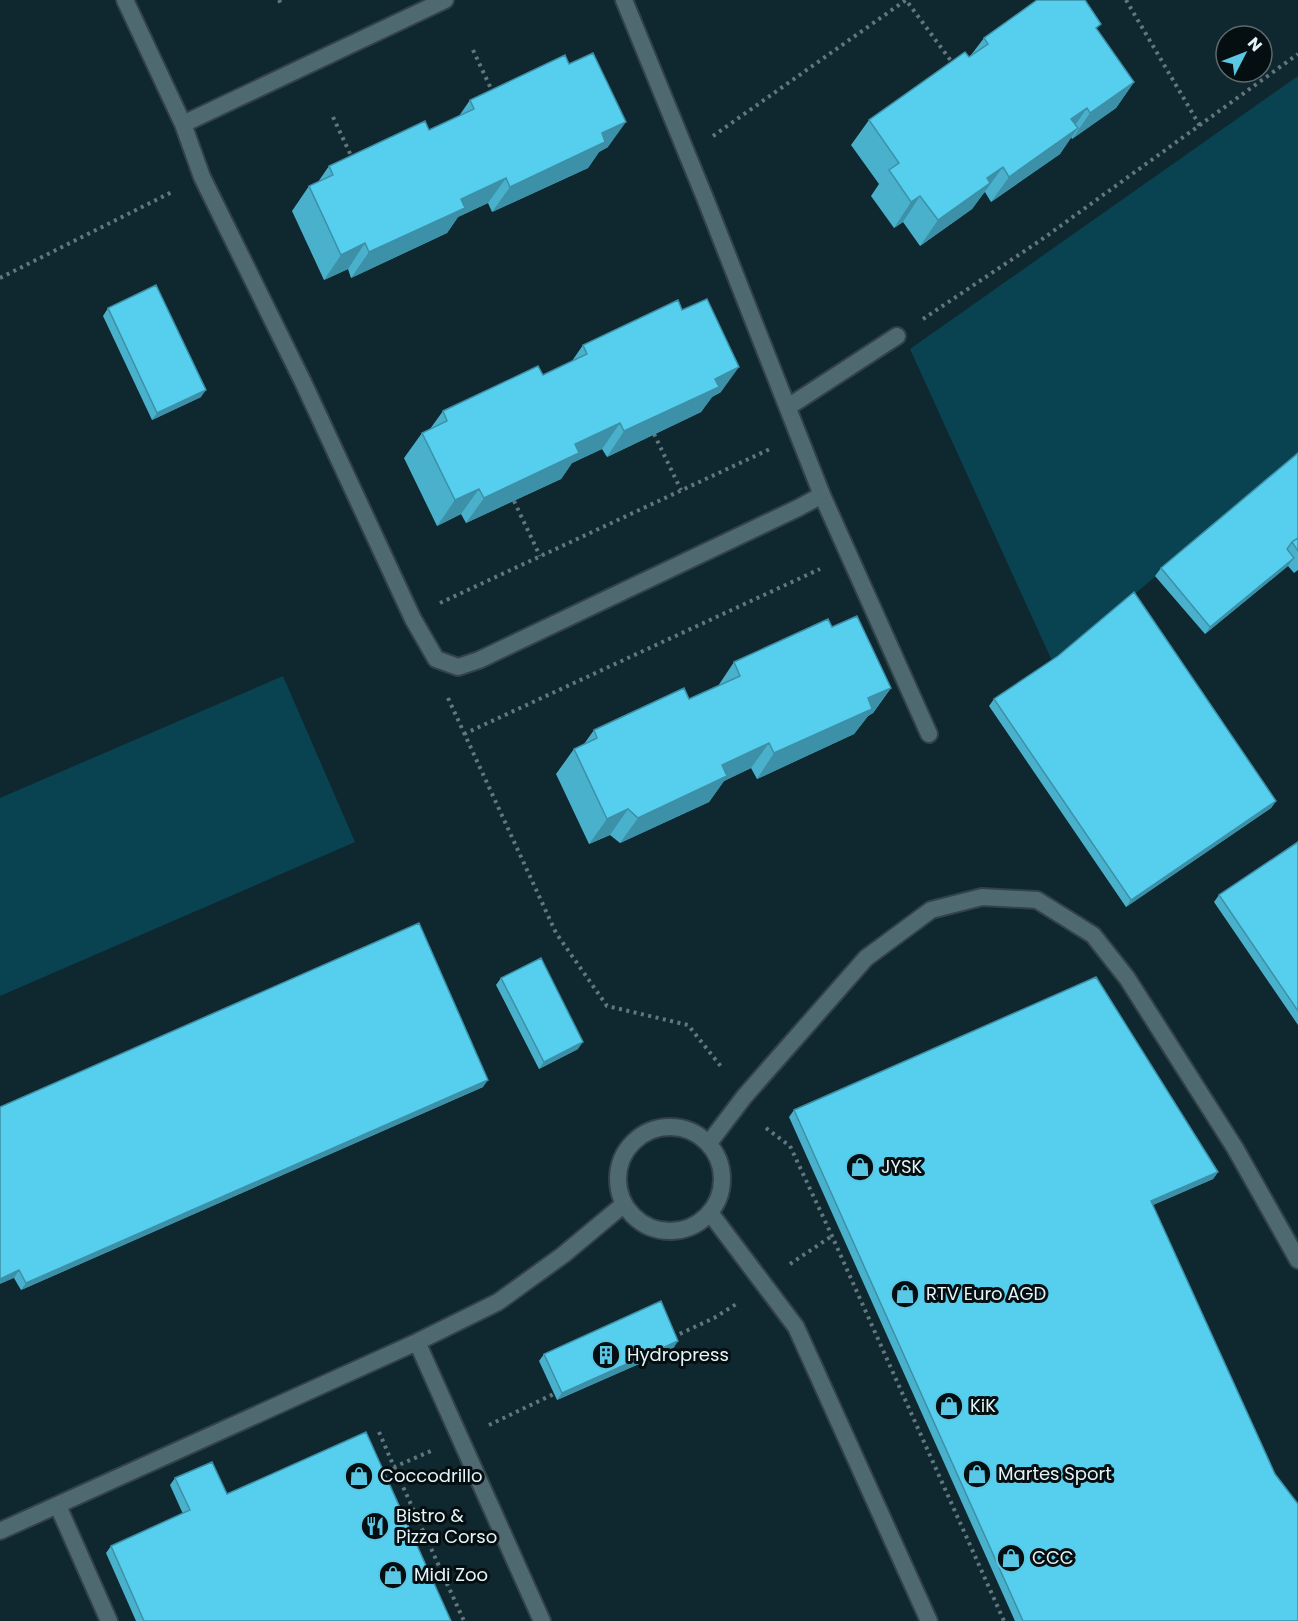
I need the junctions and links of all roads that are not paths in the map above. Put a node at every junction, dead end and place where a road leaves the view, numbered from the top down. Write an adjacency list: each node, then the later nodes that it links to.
1 (125, 0): 4 (street)
2 (445, 0): 4 (street)
3 (624, 0): 6 (street)
4 (183, 124): 7 (street)
5 (897, 336): 6 (street)
6 (788, 407): 7 (street)
7 (822, 495): 8 (street)
8 (929, 734)
9 (709, 1143): 10 (street); 11 (street); 12 (street)
10 (623, 1205): 11 (street); 13 (street)
11 (711, 1214): 18 (street)
12 (1298, 1260)
13 (417, 1342): 14 (street); 17 (street)
14 (58, 1506): 15 (street); 16 (street)
15 (0, 1532)
16 (109, 1621)
17 (542, 1621)
18 (929, 1621)

